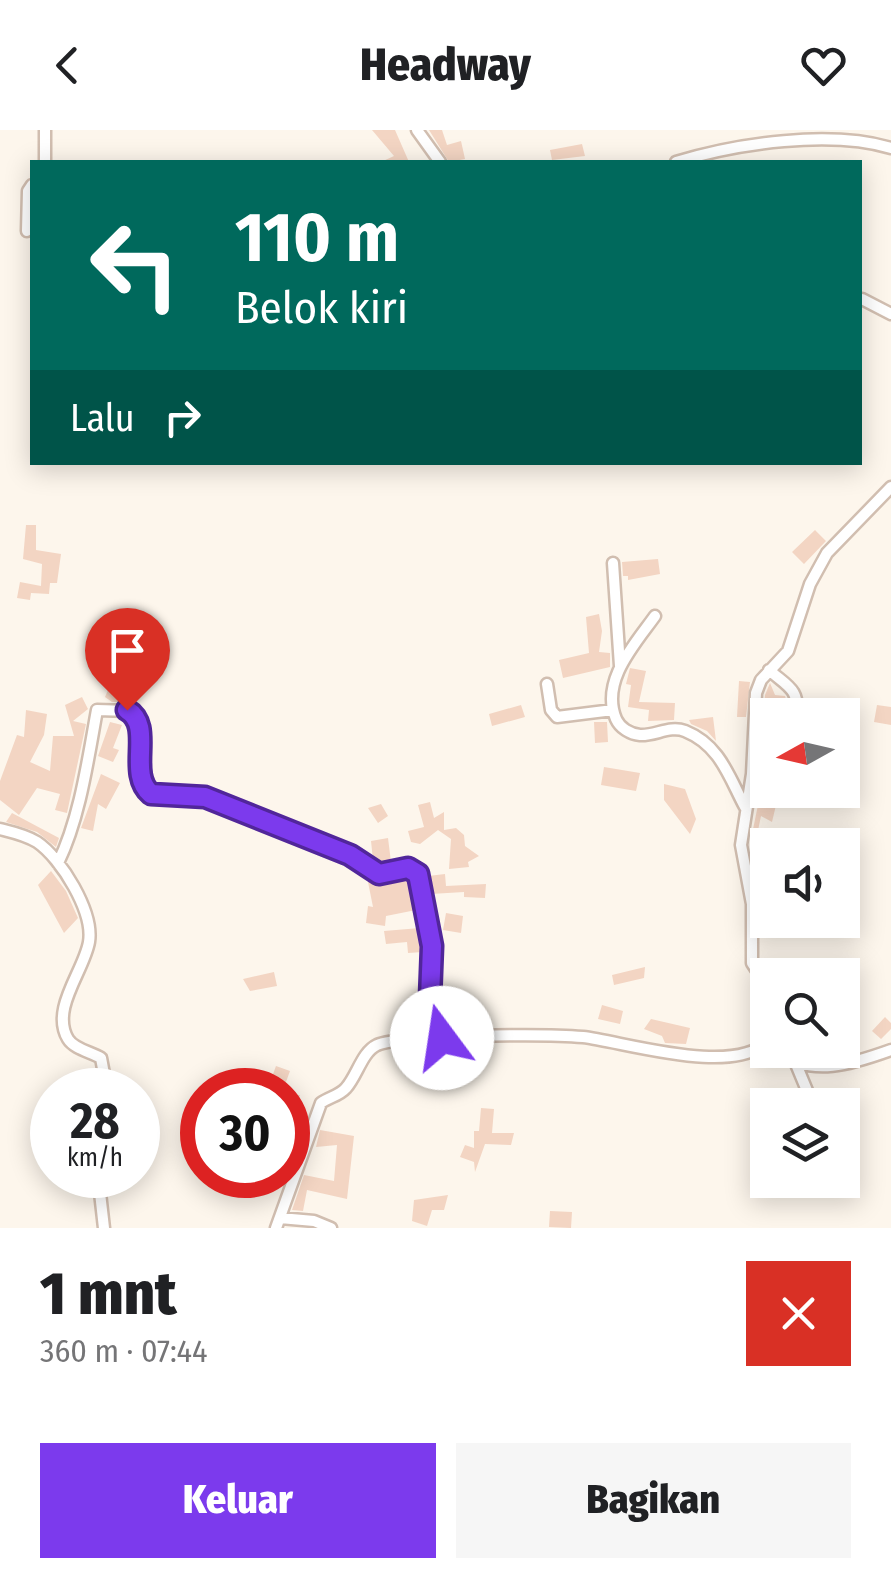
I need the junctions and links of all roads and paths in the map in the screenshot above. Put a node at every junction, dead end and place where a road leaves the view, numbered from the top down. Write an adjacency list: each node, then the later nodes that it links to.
1 (45, 130): 5 (street)
2 (417, 130): 6 (street)
3 (873, 134): 4 (street); 7 (street)
4 (891, 148)
5 (44, 160)
6 (439, 160)
7 (683, 160)
8 (30, 188): 9 (street)
9 (26, 231)
10 (862, 299): 11 (street)
11 (891, 314)
12 (891, 487): 16 (street)
13 (613, 563): 15 (street)
14 (655, 616): 15 (street)
15 (620, 667): 20 (street)
16 (769, 670): 18 (street); 19 (street)
17 (547, 684): 20 (street)
18 (756, 698)
19 (798, 698)
20 (613, 710): 22 (street)
21 (750, 780): 22 (street)
22 (745, 808): 25 (street)
23 (0, 829): 24 (street)
24 (58, 864): 26 (street); 30 (street)
25 (752, 958)
26 (442, 1038): 28 (street); 32 (street)
27 (891, 1050): 29 (street)
28 (750, 1051)
29 (860, 1060)
30 (103, 1068)
31 (101, 1198): 33 (street)
32 (278, 1223): 34 (street)
33 (104, 1228)
34 (331, 1228)

